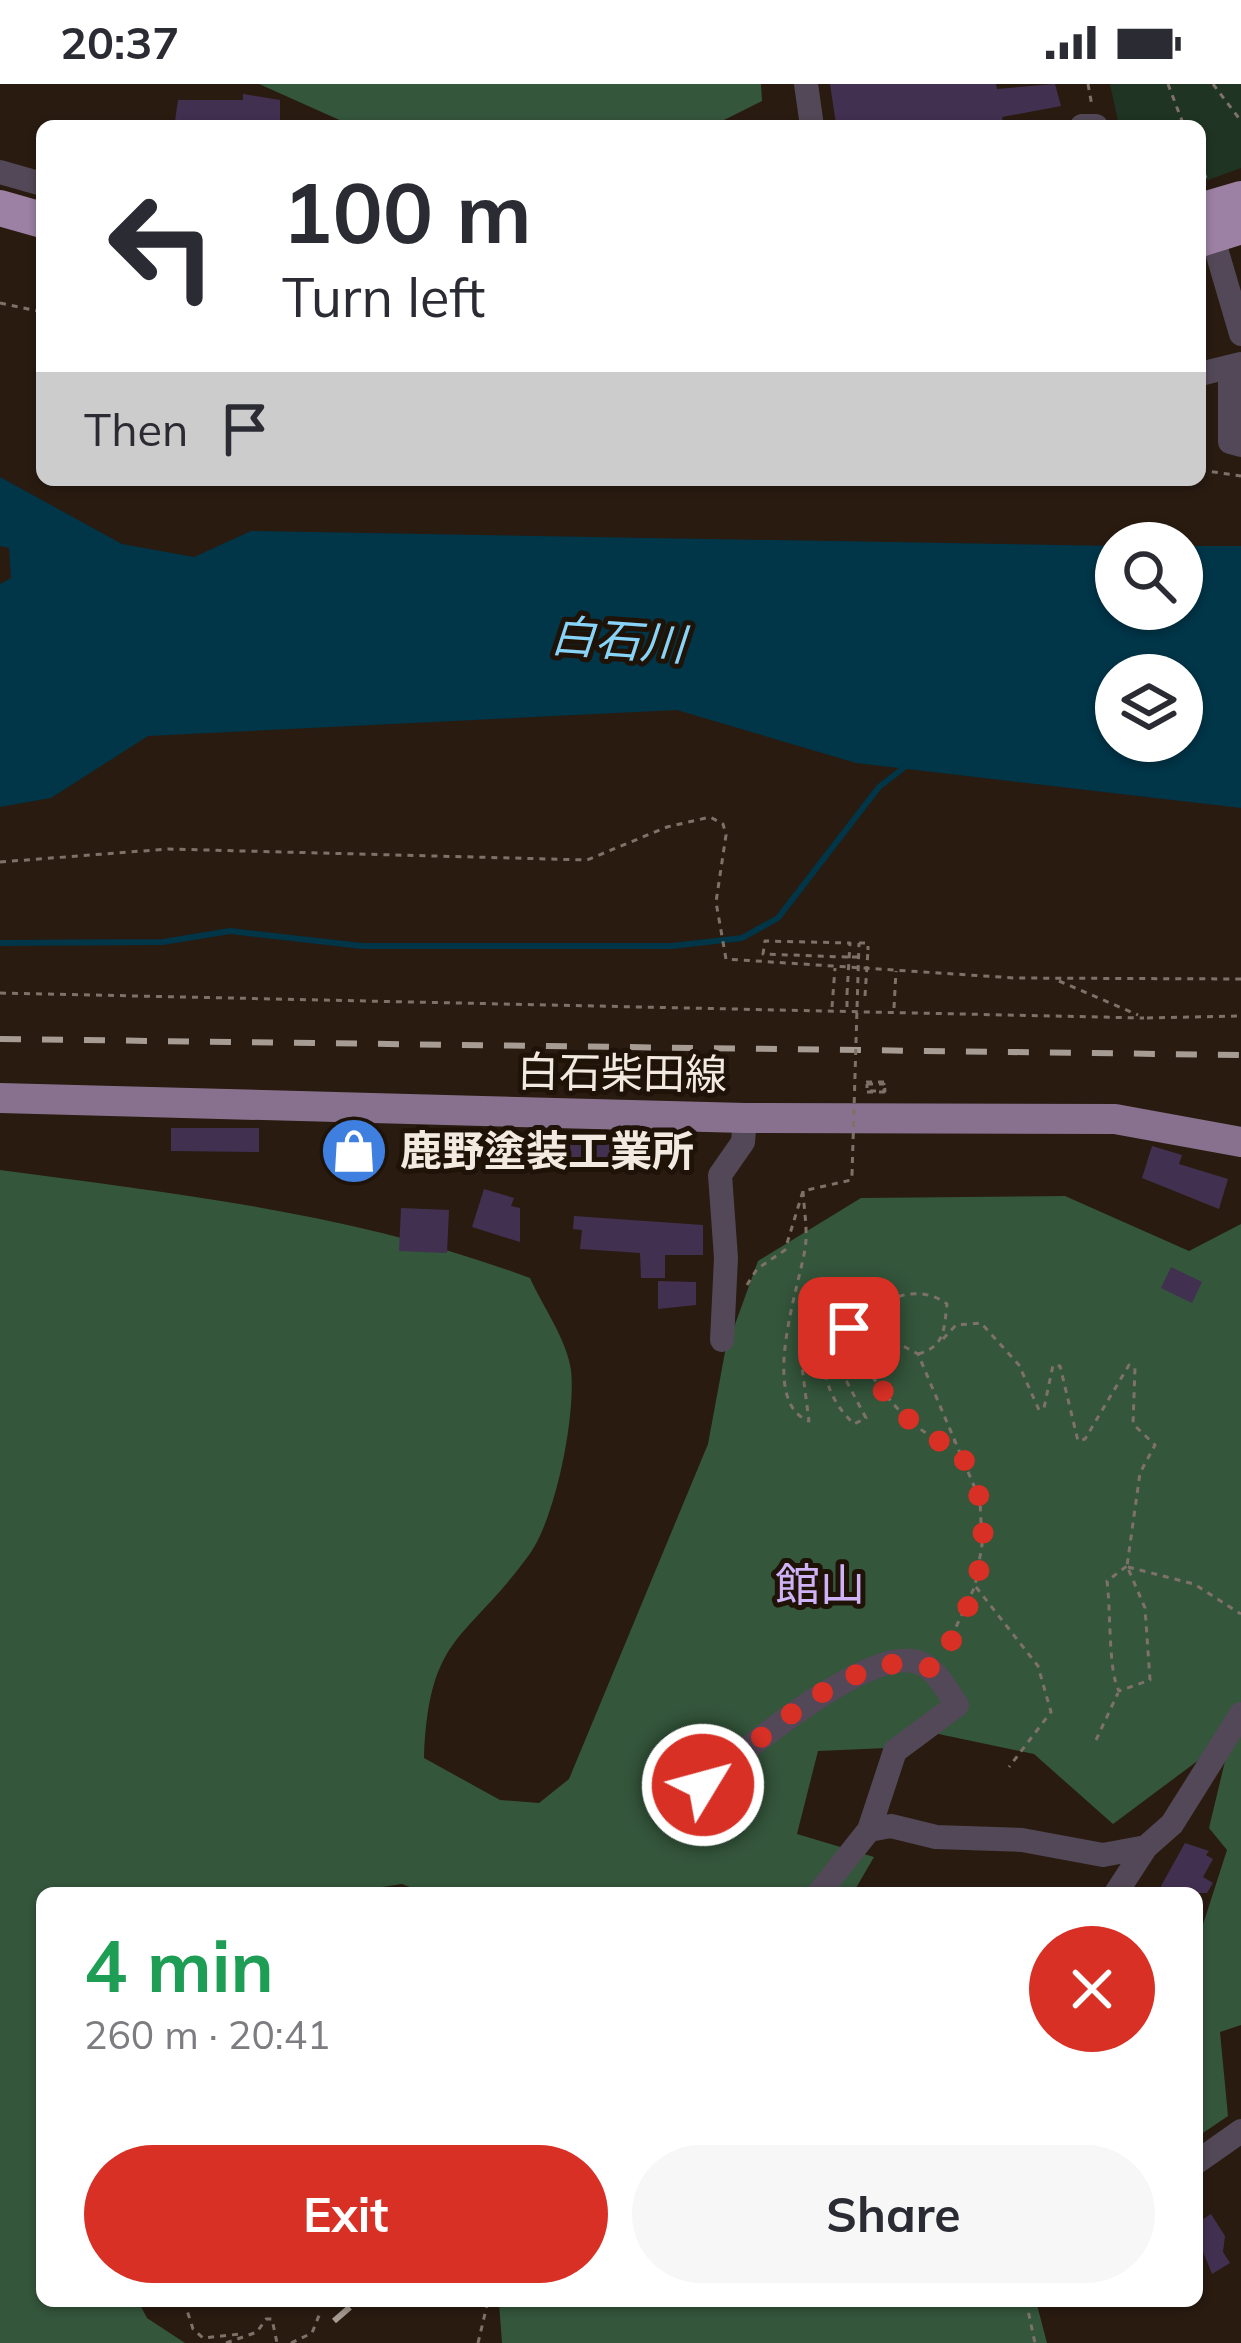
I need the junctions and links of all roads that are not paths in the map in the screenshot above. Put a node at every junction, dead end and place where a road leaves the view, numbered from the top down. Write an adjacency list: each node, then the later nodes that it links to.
1 (806, 84): 2 (street)
2 (811, 120)
3 (0, 172): 4 (street)
4 (36, 182)
5 (0, 208): 7 (highway)
6 (1217, 216): 10 (street)
7 (36, 218)
8 (0, 234): 9 (highway)
9 (36, 243)
10 (1241, 334)
11 (1235, 365): 12 (street)
12 (1241, 445)
13 (0, 1098): 14 (main road, 白石柴田線)
14 (745, 1118): 15 (main road, 白石柴田線); 16 (street)
15 (1241, 1142)
16 (722, 1340)
17 (1241, 1714): 20 (street)
18 (665, 1813): 19 (street)
19 (869, 1830): 20 (street); 21 (street)
20 (1146, 1846): 22 (street)
21 (824, 1887)
22 (1120, 1887)
23 (1241, 2131): 24 (street)
24 (1203, 2158)

